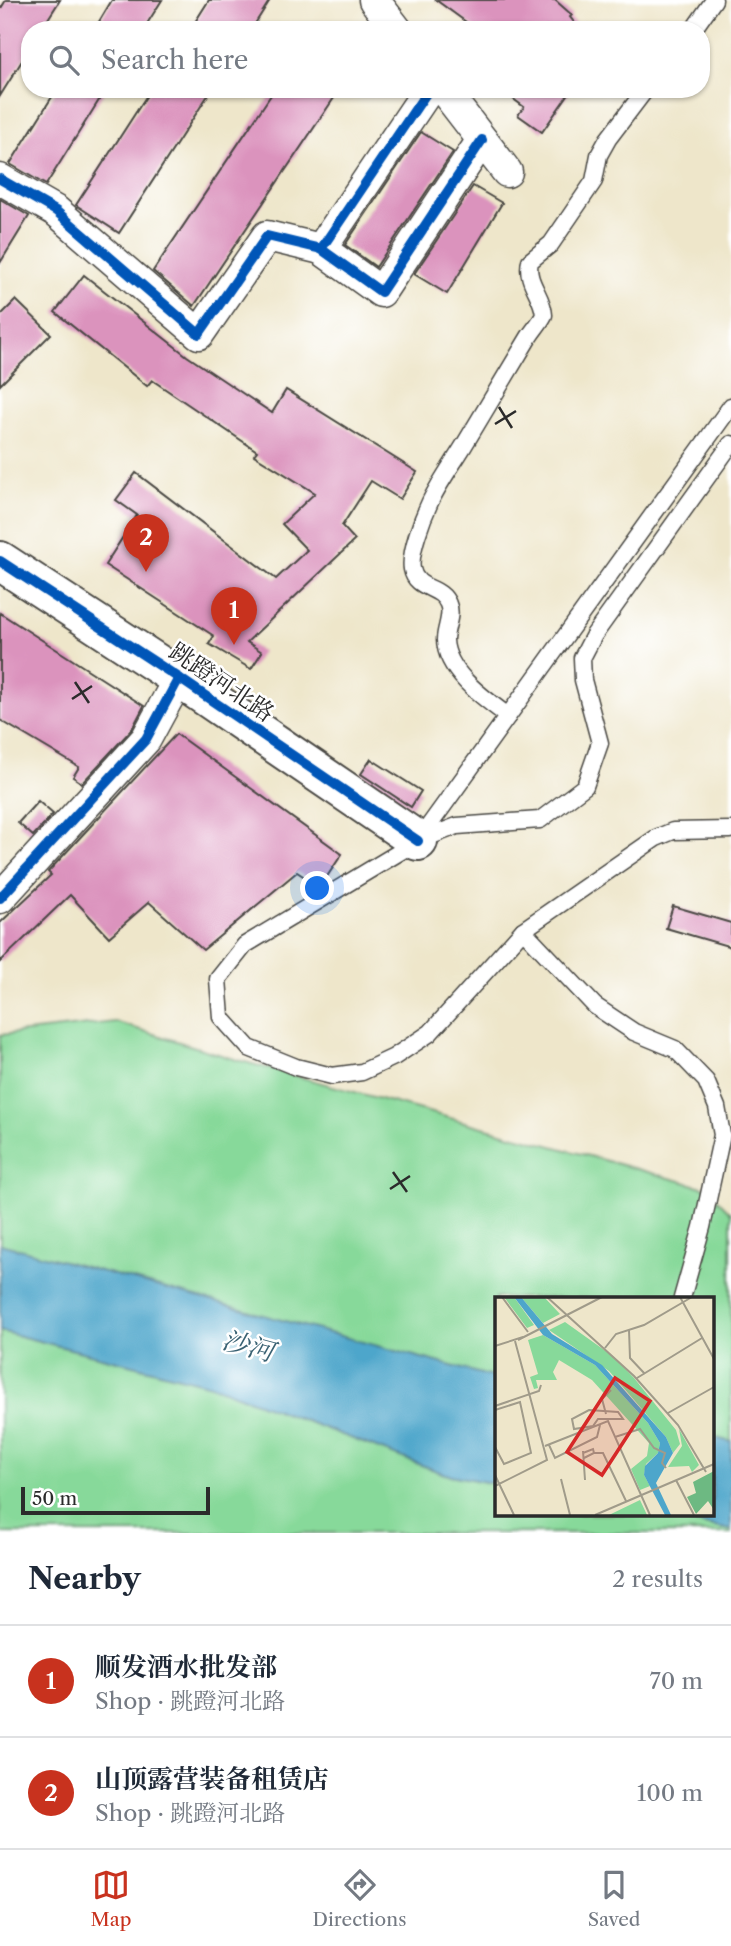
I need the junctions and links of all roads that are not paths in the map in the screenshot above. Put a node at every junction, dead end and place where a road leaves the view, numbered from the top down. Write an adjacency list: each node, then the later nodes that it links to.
1 (374, 0): 3 (street)
2 (714, 0): 4 (lane)
3 (390, 21)
4 (699, 21)
5 (423, 98): 11 (street)
6 (450, 98): 8 (street)
7 (639, 98): 16 (lane)
8 (482, 140): 9 (street); 11 (street)
9 (507, 172)
10 (0, 178): 11 (street)
11 (321, 248)
12 (731, 406): 16 (lane)
13 (731, 444): 18 (lane)
14 (0, 561): 15 (street, 跳蹬河北路)
15 (179, 678): 18 (street, 跳蹬河北路); 19 (street)
16 (508, 716): 18 (lane)
17 (731, 830): 20 (lane)
18 (418, 841): 20 (lane)
19 (0, 898)
20 (523, 930): 21 (lane)
21 (682, 1297)

